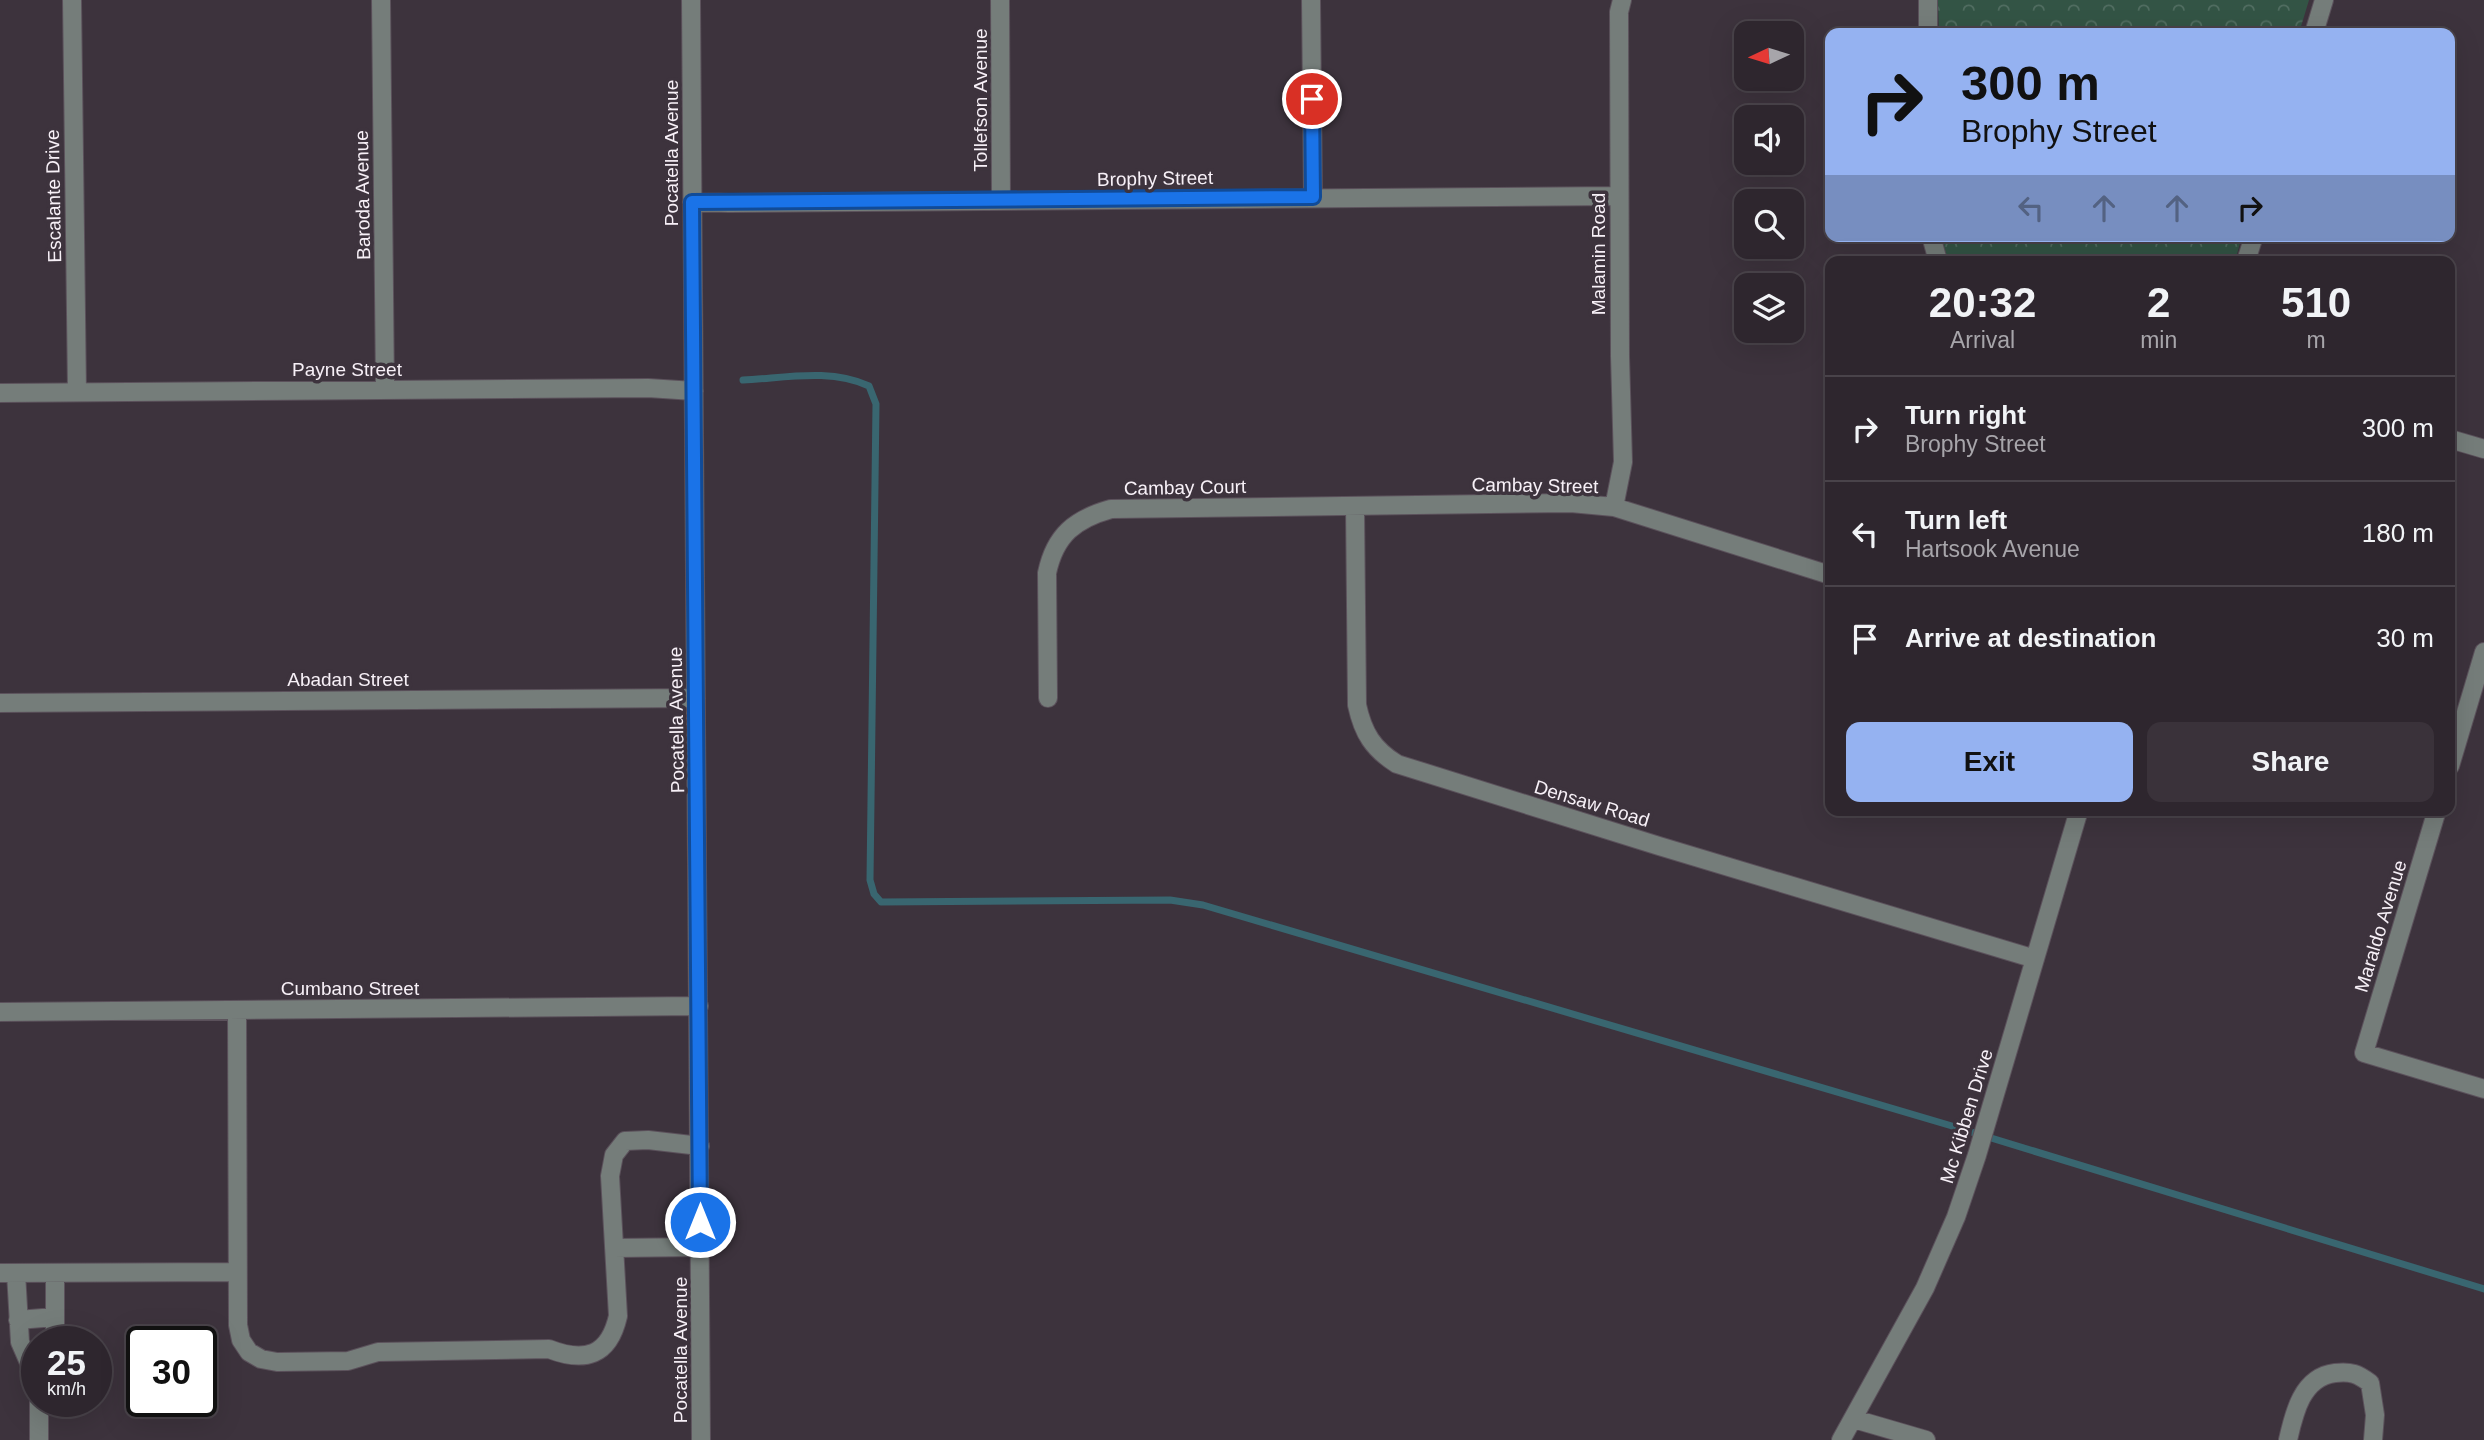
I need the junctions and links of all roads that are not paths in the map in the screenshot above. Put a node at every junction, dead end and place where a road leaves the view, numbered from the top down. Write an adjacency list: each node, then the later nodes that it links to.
1 (72, 0): 17 (street, Escalante Drive)
2 (381, 0): 15 (street, Baroda Avenue)
3 (691, 0): 14 (street, Pocatella Avenue)
4 (1000, 0): 13 (street, Tollefson Avenue)
5 (1311, 0): 12 (street)
6 (1622, 0): 11 (street, Malamin Road)
7 (1927, 0): 9 (street)
8 (2324, 0): 10 (street)
9 (1928, 28)
10 (2316, 28)
11 (1618, 196): 12 (street, Brophy Street); 22 (street, Malamin Road)
12 (1313, 197): 13 (street, Brophy Street)
13 (1001, 201): 14 (street, Brophy Street)
14 (692, 202): 16 (street, Pocatella Avenue)
15 (385, 390): 16 (street, Payne Street); 17 (street, Payne Street)
16 (694, 391): 25 (street, Pocatella Avenue)
17 (77, 392): 18 (street, Payne Street)
18 (0, 393)
19 (2455, 440): 20 (street)
20 (2484, 449)
21 (1356, 507): 22 (street, Cambay Street); 26 (street, Cambay Court); 31 (street, Densaw Road)
22 (1614, 507): 23 (street, Cambay Street)
23 (1825, 573)
24 (2484, 652): 28 (street)
25 (696, 698): 27 (street, Abadan Street); 32 (street, Pocatella Avenue)
26 (1048, 698)
27 (0, 703)
28 (2455, 749)
29 (2077, 816): 31 (street, Mc Kibben Drive)
30 (2435, 816): 35 (street, Maraldo Avenue)
31 (2035, 959): 47 (street, Mc Kibben Drive)
32 (699, 1006): 33 (street, Cumbano Street); 36 (street, Pocatella Avenue)
33 (237, 1010): 34 (street, Cumbano Street); 39 (street)
34 (0, 1012)
35 (2484, 1089)
36 (700, 1146): 37 (street, Pocatella Avenue); 38 (street)
37 (700, 1247): 38 (street); 49 (street, Pocatella Avenue)
38 (614, 1248): 39 (street)
39 (237, 1272): 41 (street)
40 (8, 1273): 41 (street); 43 (street)
41 (55, 1273): 42 (street)
42 (55, 1317): 43 (street); 44 (street)
43 (18, 1320): 45 (street)
44 (54, 1326)
45 (21, 1344)
46 (39, 1417): 48 (street)
47 (1854, 1419): 50 (street, Mc Kibben Drive); 51 (street, Mc Kibben Drive); 52 (street)
48 (39, 1440)
49 (701, 1440)
50 (1841, 1440)
51 (1848, 1440)
52 (1926, 1440)
53 (2288, 1440): 54 (street)
54 (2372, 1440)

